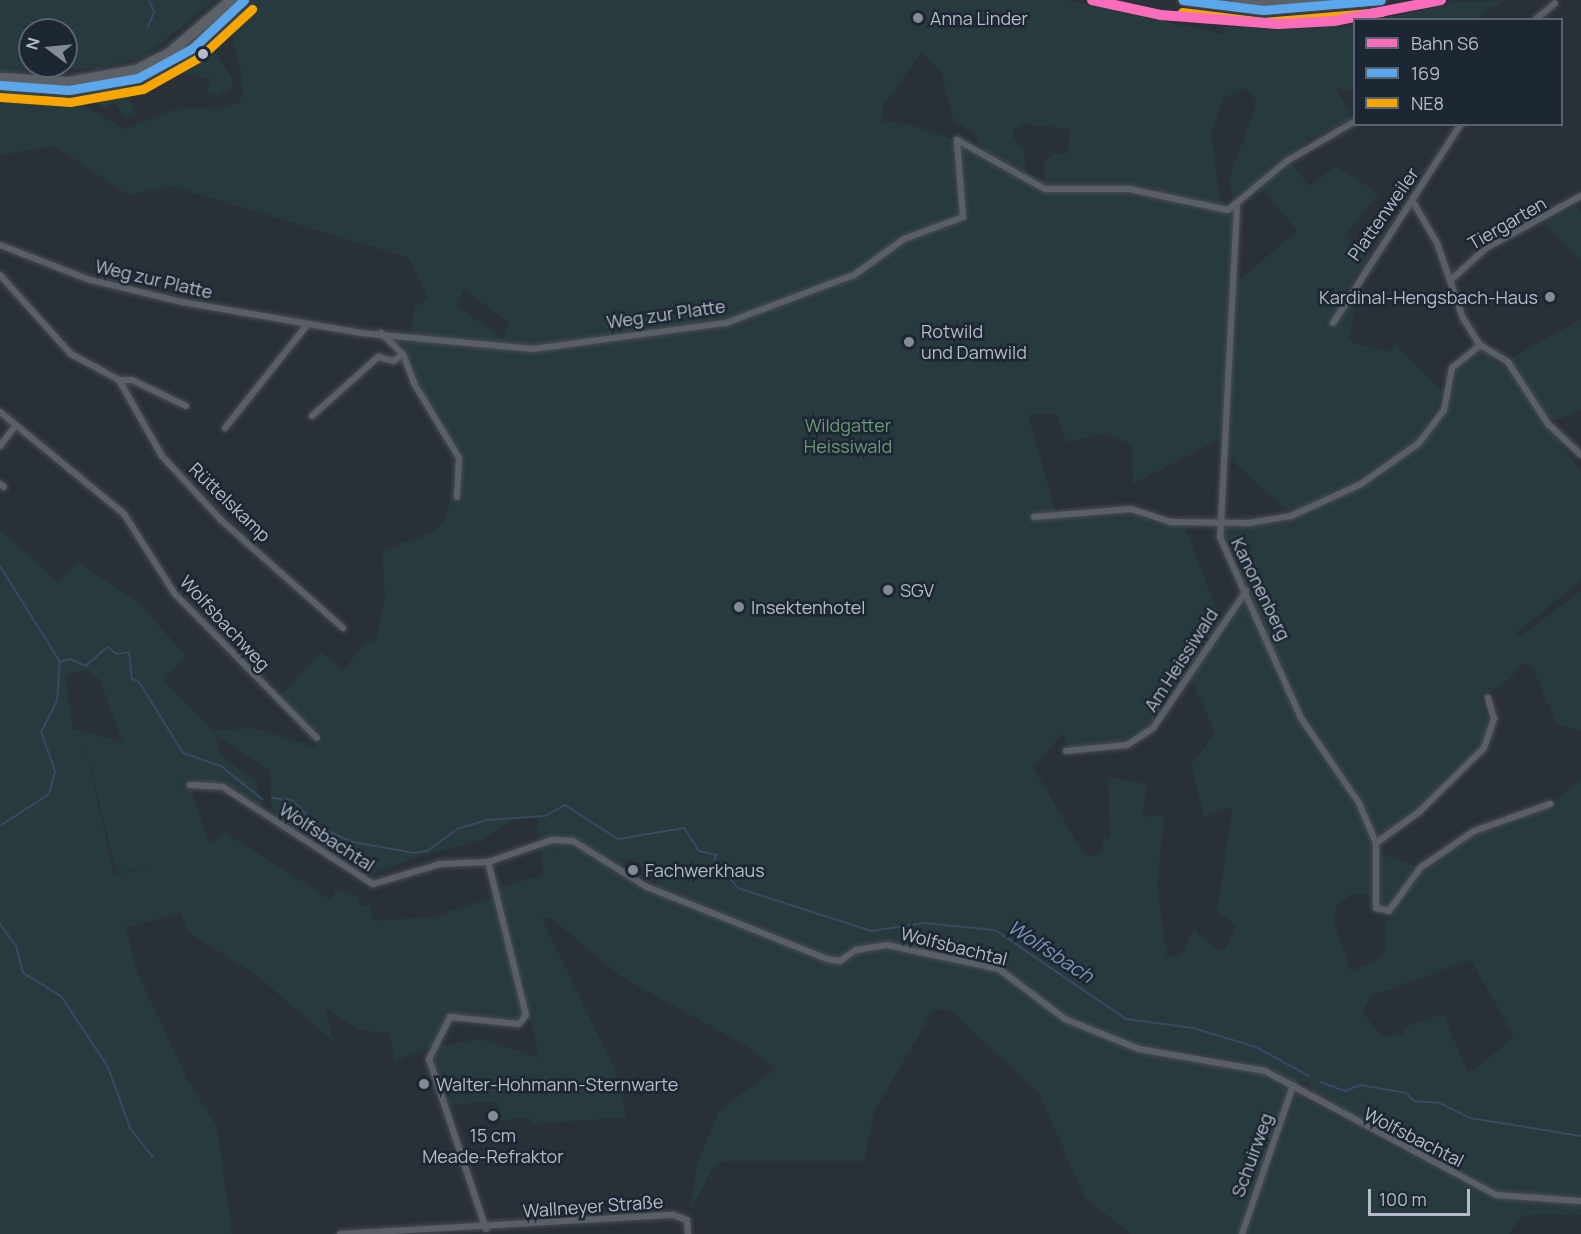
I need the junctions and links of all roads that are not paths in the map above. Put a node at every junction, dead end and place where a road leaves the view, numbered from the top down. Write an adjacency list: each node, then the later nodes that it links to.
1 (231, 0): 9 (main road)
2 (244, 0): 10 (main road)
3 (1183, 0): 6 (main road)
4 (1236, 0): 5 (main road)
5 (1322, 0)
6 (1381, 0)
7 (1555, 3): 8 (street)
8 (1537, 18)
9 (0, 78)
10 (0, 86)
11 (1353, 123): 15 (street)
12 (1460, 126): 14 (street, Plattenweiler)
13 (1581, 196): 18 (street, Tiergarten)
14 (1413, 202): 18 (street); 19 (street, Plattenweiler)
15 (1237, 206): 21 (street, Weg zur Platte); 34 (street, Kanonenberg)
16 (0, 244): 20 (street, Weg zur Platte)
17 (0, 275): 24 (street)
18 (1451, 280): 22 (street)
19 (1333, 322)
20 (307, 325): 21 (street, Weg zur Platte); 29 (street)
21 (381, 333): 23 (street)
22 (1480, 345): 31 (street); 34 (street)
23 (403, 354): 27 (street); 32 (street)
24 (119, 380): 25 (street); 36 (street, Rüttelskamp)
25 (186, 406)
26 (0, 412): 28 (street, Wolfsbachweg)
27 (312, 416)
28 (15, 426): 30 (street); 38 (street, Wolfsbachweg)
29 (225, 428)
30 (0, 446)
31 (1581, 455)
32 (457, 497)
33 (1034, 517): 34 (street)
34 (1219, 522): 35 (street, Kanonenberg)
35 (1246, 591): 39 (street, Am Heissiwald); 42 (street, Kanonenberg)
36 (343, 628)
37 (1488, 698): 42 (street)
38 (317, 738)
39 (1066, 751)
40 (190, 786): 43 (street, Wolfsbachtal)
41 (1550, 804): 42 (street, Kanonenberg)
42 (1376, 843)
43 (488, 862): 44 (street, Wolfsbachtal); 46 (street)
44 (1293, 1086): 45 (street, Wolfsbachtal); 49 (street, Schuirweg)
45 (1581, 1201)
46 (486, 1229): 47 (street, Wallneyer Straße); 48 (street, Wallneyer Straße)
47 (340, 1234)
48 (688, 1234)
49 (1242, 1234)

